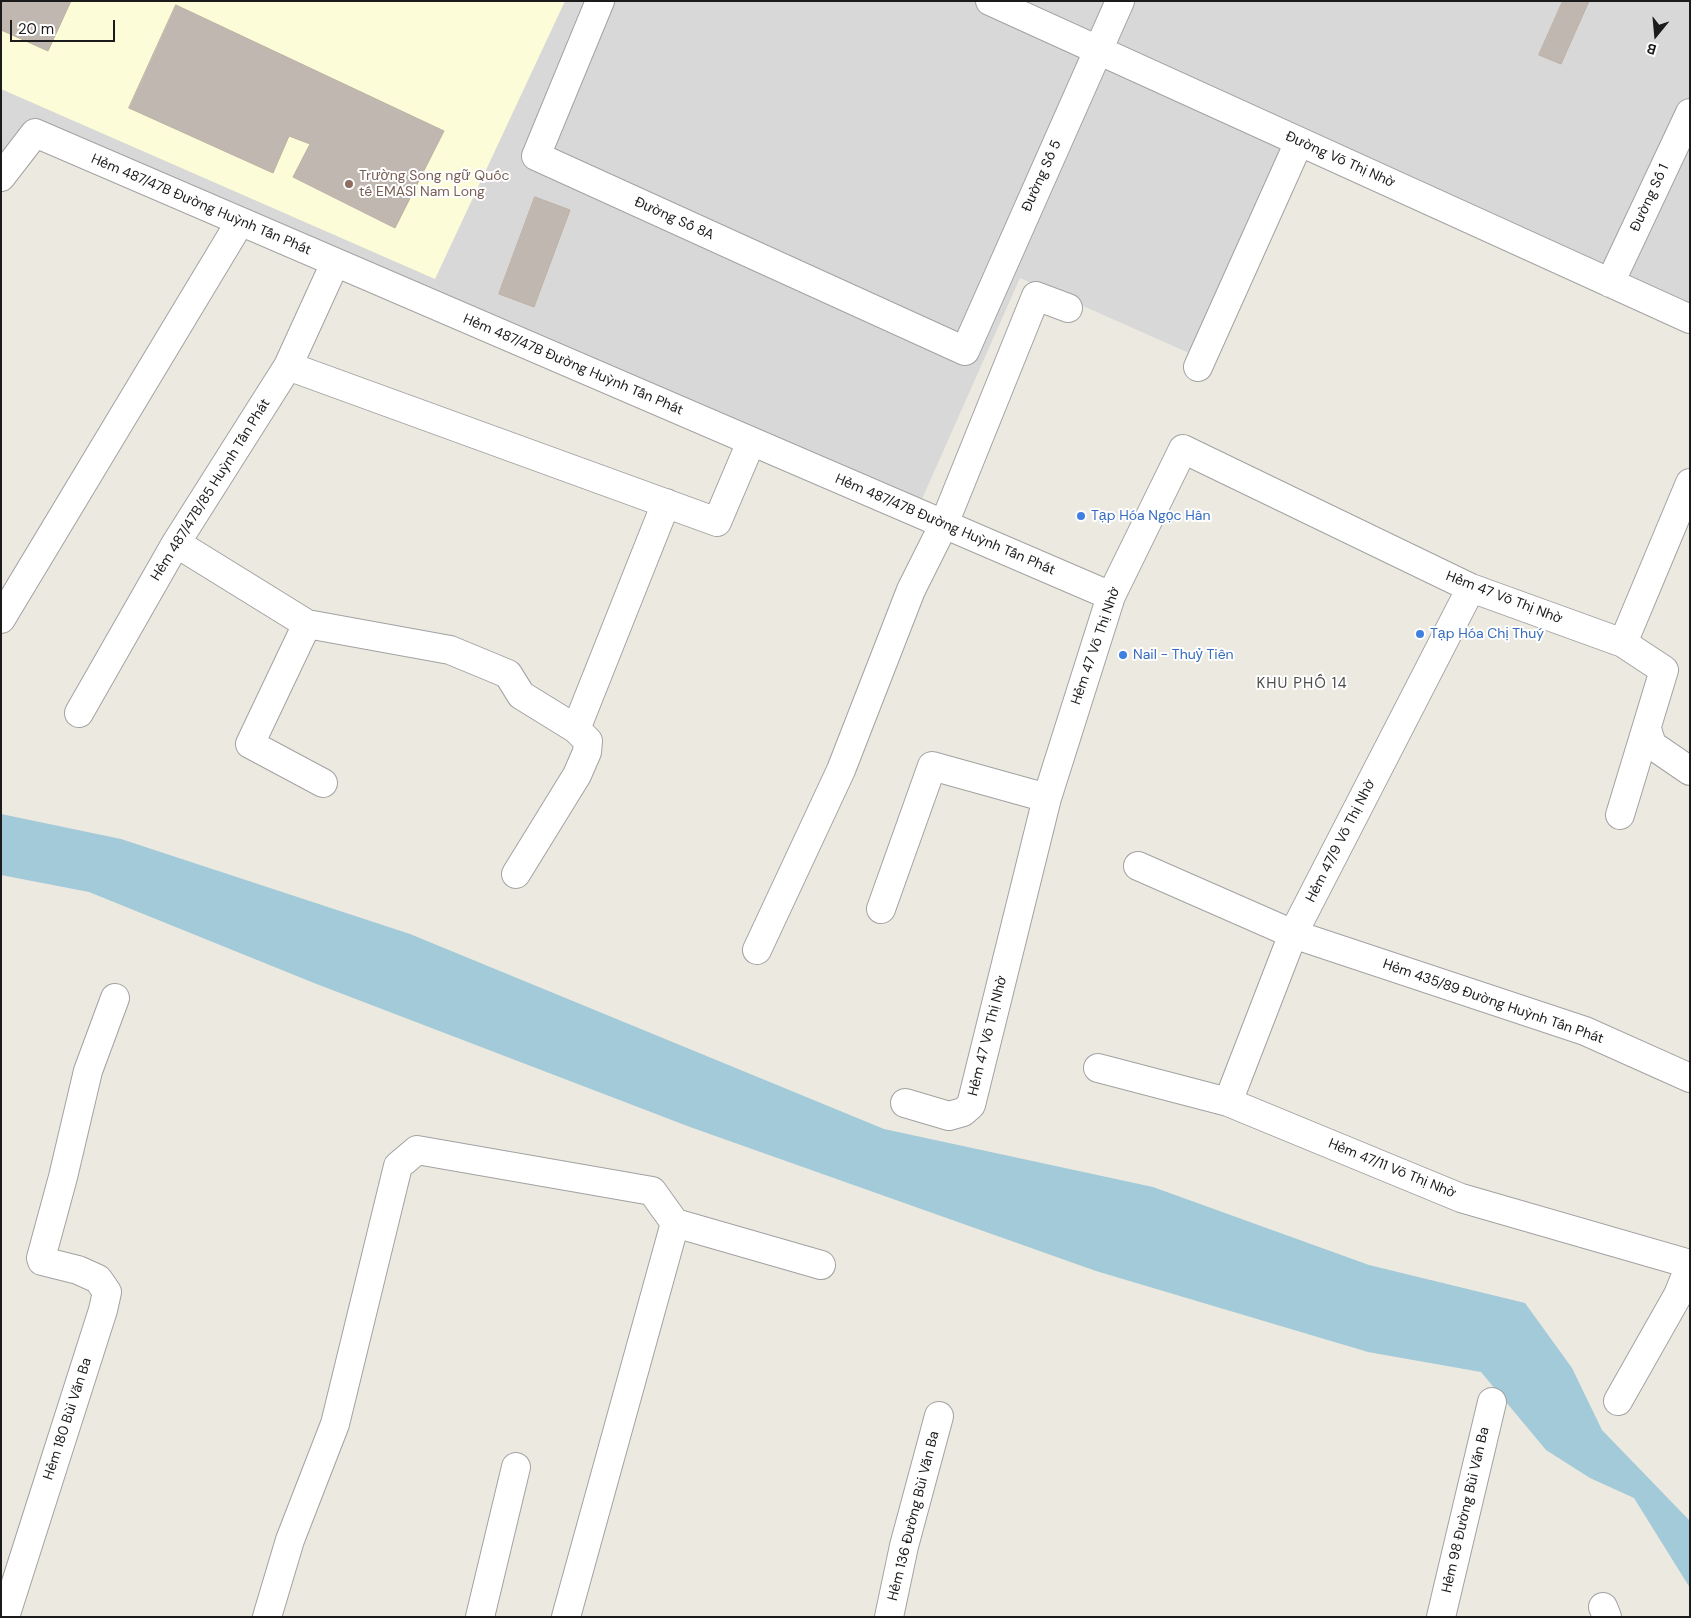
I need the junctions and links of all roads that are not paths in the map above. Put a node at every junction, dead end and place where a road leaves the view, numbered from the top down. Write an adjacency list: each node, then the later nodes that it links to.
1 (600, 1): 13 (street, Đường Số 8A)
2 (990, 1): 4 (street, Đường Võ Thị Nhờ)
3 (1120, 1): 4 (street, Đường Số 5)
4 (1098, 50): 6 (street, Đường Võ Thị Nhờ); 13 (street, Đường Số 5)
5 (1690, 113): 10 (street, Đường Số 1)
6 (1299, 142): 10 (street, Đường Võ Thị Nhờ); 15 (street)
7 (1, 177): 8 (street, Hẻm 487/47B Đường Huỳnh Tấn Phát)
8 (240, 222): 9 (street, Hẻm 487/47B Đường Huỳnh Tấn Phát); 23 (street)
9 (335, 263): 14 (street, Hẻm 487/47B/85 Huỳnh Tấn Phát); 16 (street, Hẻm 487/47B Đường Huỳnh Tấn Phát)
10 (1610, 283): 12 (street, Đường Võ Thị Nhờ)
11 (1068, 308): 19 (street)
12 (1690, 319)
13 (965, 351)
14 (288, 366): 18 (street); 20 (street, Hẻm 487/47B/85 Huỳnh Tấn Phát)
15 (1198, 367)
16 (751, 442): 18 (street); 19 (street, Hẻm 487/47B Đường Huỳnh Tấn Phát)
17 (1690, 483): 25 (street)
18 (666, 504): 27 (street)
19 (944, 524): 22 (street, Hẻm 487/47B Đường Huỳnh Tấn Phát); 37 (street)
20 (176, 543): 24 (street); 26 (street, Hẻm 487/47B/85 Huỳnh Tấn Phát)
21 (1471, 588): 22 (street, Hẻm 47 Võ Thị Nhờ); 25 (street, Hẻm 47 Võ Thị Nhờ); 36 (street, Hẻm 47/9 Võ Thị Nhờ)
22 (1111, 596): 31 (street, Hẻm 47 Võ Thị Nhờ)
23 (1, 619)
24 (307, 624): 27 (street); 30 (street)
25 (1623, 643): 28 (street, Hẻm 47 Võ Thị Nhờ)
26 (79, 713)
27 (576, 729): 34 (street)
28 (1646, 729): 29 (street); 32 (street, Hẻm 47 Võ Thị Nhờ)
29 (1690, 771)
30 (323, 783)
31 (1047, 798): 35 (street); 42 (street, Hẻm 47 Võ Thị Nhờ)
32 (1620, 814)
33 (1138, 866): 36 (street, Hẻm 435/89 Đường Huỳnh Tấn Phát)
34 (516, 874)
35 (881, 909)
36 (1293, 934): 40 (street, Hẻm 435/89 Đường Huỳnh Tấn Phát); 41 (street, Hẻm 47/9 Võ Thị Nhờ)
37 (757, 950)
38 (115, 998): 50 (street, Hẻm 180 Bùi Văn Ba)
39 (1098, 1068): 41 (street, Hẻm 47/11 Võ Thị Nhờ)
40 (1690, 1078)
41 (1228, 1102): 45 (street, Hẻm 47/11 Võ Thị Nhờ)
42 (905, 1104)
43 (675, 1223): 44 (street); 51 (street); 53 (street)
44 (821, 1265)
45 (1690, 1265): 46 (street)
46 (1618, 1401)
47 (1492, 1402): 55 (street, Hẻm 98 Đường Bùi Văn Ba)
48 (939, 1416): 54 (street, Hẻm 136 Đường Bùi Văn Ba)
49 (516, 1467): 52 (street)
50 (5, 1617)
51 (267, 1617)
52 (480, 1617)
53 (566, 1617)
54 (889, 1617)
55 (1441, 1617)

